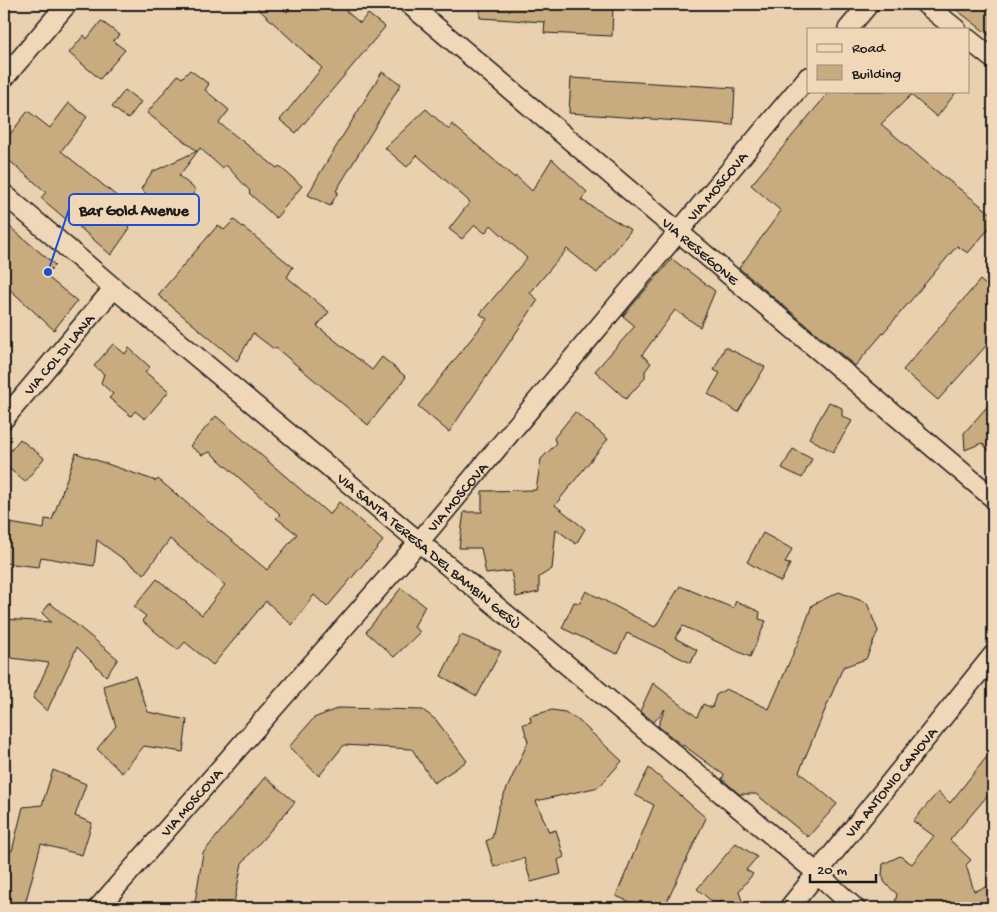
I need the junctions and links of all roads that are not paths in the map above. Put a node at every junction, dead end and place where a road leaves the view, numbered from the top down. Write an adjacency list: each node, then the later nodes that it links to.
1 (67, 4): 9 (street)
2 (410, 4): 12 (street, VIA RESEGONE)
3 (869, 4): 5 (street)
4 (925, 4): 6 (street)
5 (849, 28)
6 (955, 28)
7 (970, 41): 8 (street)
8 (993, 59)
9 (4, 78)
10 (807, 78): 12 (street, VIA MOSCOVA)
11 (4, 194): 13 (street, VIA SANTA TERESA DEL BAMBIN GESÙ)
12 (679, 231): 15 (street, VIA RESEGONE); 16 (street, VIA MOSCOVA)
13 (114, 288): 14 (street, VIA COL DI LANA); 16 (street, VIA SANTA TERESA DEL BAMBIN GESÙ)
14 (4, 418)
15 (993, 498)
16 (419, 542): 18 (street, VIA SANTA TERESA DEL BAMBIN GESÙ); 19 (street, VIA MOSCOVA)
17 (993, 655): 18 (street, VIA ANTONIO CANOVA)
18 (817, 873): 20 (street, VIA ANTONIO CANOVA); 21 (street, VIA SANTA TERESA DEL BAMBIN GESÙ)
19 (98, 908)
20 (789, 908)
21 (855, 908)

